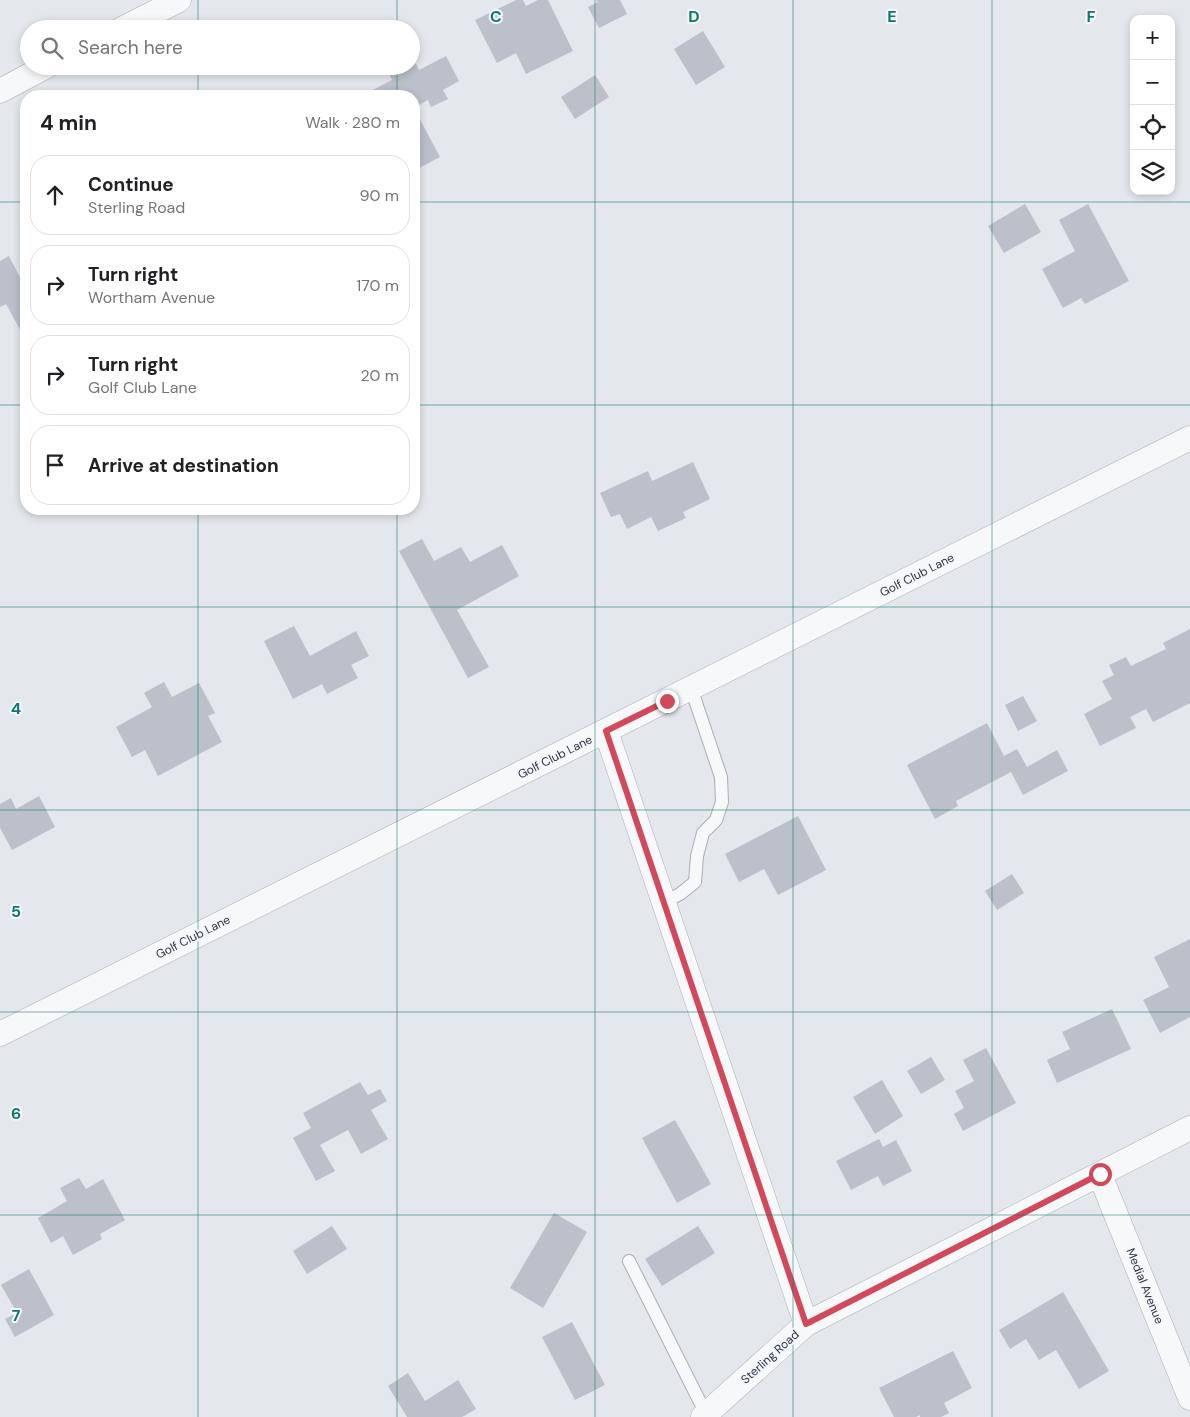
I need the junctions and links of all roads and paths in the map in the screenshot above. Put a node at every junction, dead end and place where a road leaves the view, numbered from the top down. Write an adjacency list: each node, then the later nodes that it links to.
1 (179, 0): 2 (street)
2 (140, 20)
3 (30, 75): 4 (street)
4 (0, 91)
5 (1190, 438): 6 (street, Golf Club Lane)
6 (691, 688): 7 (street, Golf Club Lane); 8 (lane)
7 (606, 731): 8 (street); 9 (street, Golf Club Lane)
8 (664, 902): 13 (street)
9 (0, 1034)
10 (1190, 1128): 11 (street, Sterling Road)
11 (1100, 1174): 13 (street, Sterling Road); 14 (street, Medial Avenue)
12 (629, 1261): 15 (lane)
13 (806, 1324): 15 (street, Sterling Road)
14 (1190, 1398)
15 (704, 1416)

